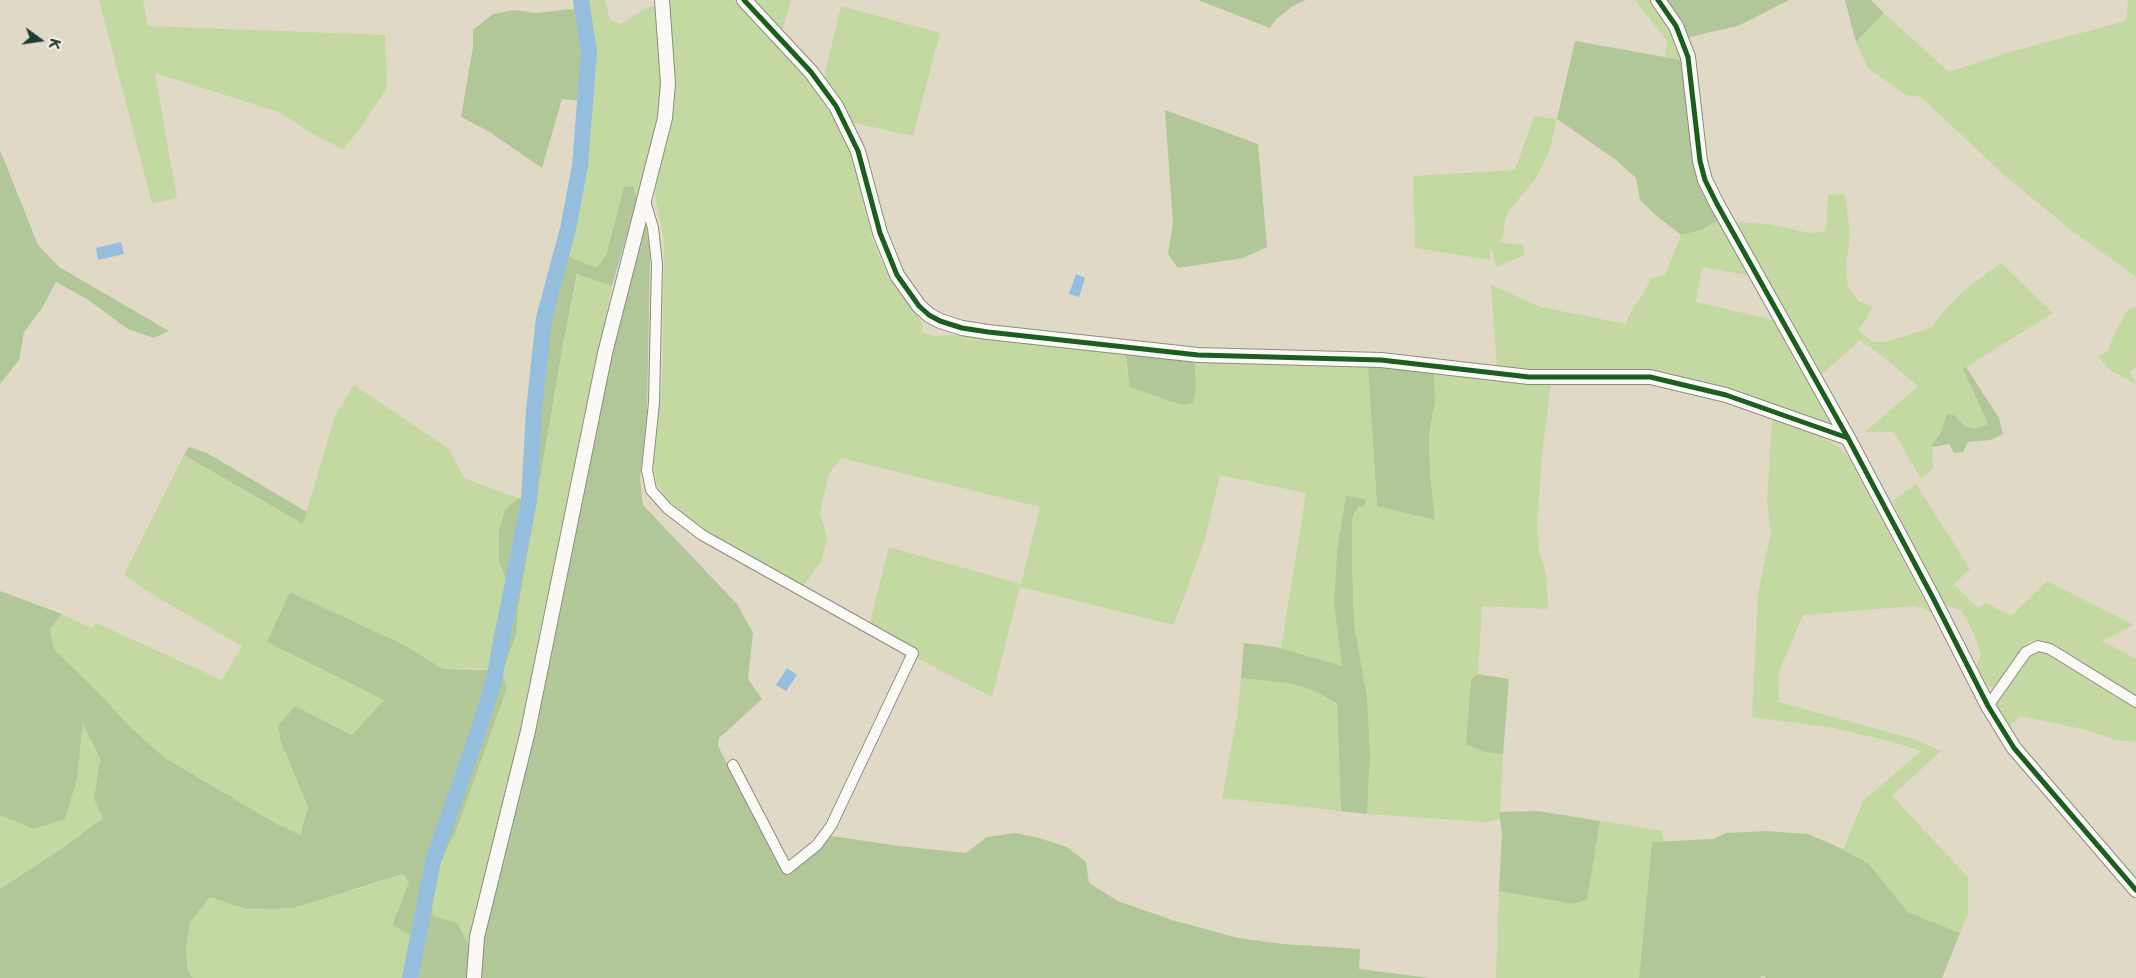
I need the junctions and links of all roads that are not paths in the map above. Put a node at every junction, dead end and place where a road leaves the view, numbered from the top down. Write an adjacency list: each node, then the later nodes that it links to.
1 (662, 0): 4 (street)
2 (744, 0): 5 (street)
3 (1658, 0): 5 (street)
4 (644, 197): 8 (street); 10 (street)
5 (1848, 438): 7 (street)
6 (2136, 702): 7 (street)
7 (1988, 706): 9 (street)
8 (733, 764)
9 (2136, 890)
10 (474, 978)

